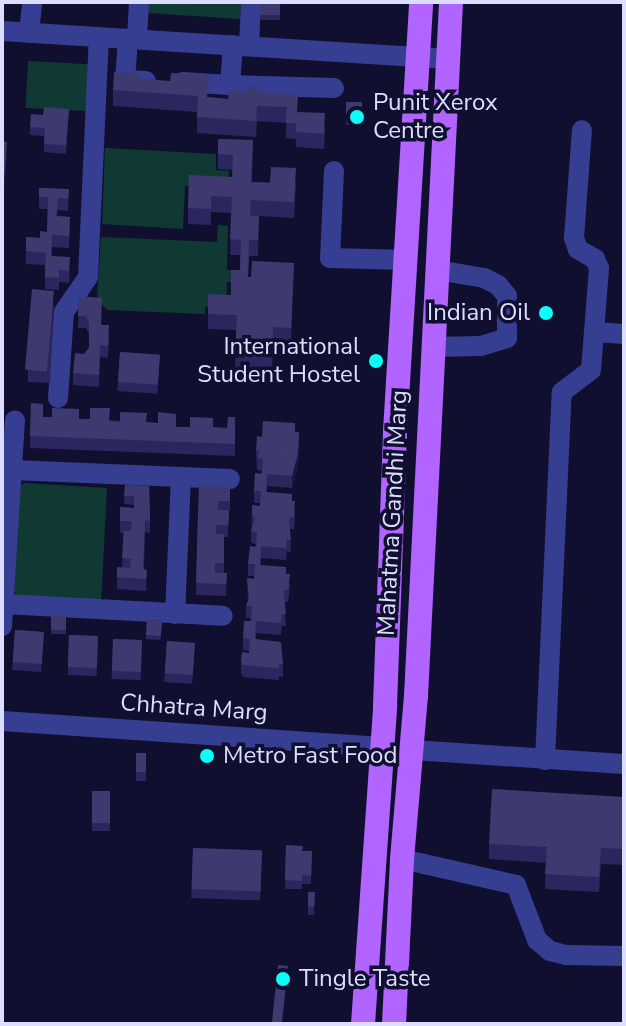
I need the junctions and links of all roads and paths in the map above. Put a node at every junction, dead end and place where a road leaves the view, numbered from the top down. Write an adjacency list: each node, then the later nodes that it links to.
1 (32, 2): 7 (street)
2 (139, 2): 9 (street)
3 (251, 2): 10 (street)
4 (421, 2): 11 (main road, Mahatma Gandhi Marg)
5 (451, 2): 12 (main road, Mahatma Gandhi Marg)
6 (2, 31): 7 (street)
7 (29, 33): 8 (street)
8 (99, 37): 9 (street); 22 (street)
9 (132, 39): 10 (street); 13 (street)
10 (241, 46): 11 (street); 13 (street)
11 (419, 57): 12 (street); 17 (main road, Mahatma Gandhi Marg)
12 (448, 59): 18 (main road, Mahatma Gandhi Marg)
13 (230, 85): 14 (street)
14 (334, 88)
15 (582, 130): 19 (street)
16 (334, 171): 17 (street)
17 (407, 260): 32 (main road, Mahatma Gandhi Marg)
18 (437, 270): 21 (main road, Mahatma Gandhi Marg); 21 (street)
19 (594, 332): 20 (street); 34 (street)
20 (624, 334)
21 (433, 347): 33 (main road, Mahatma Gandhi Marg)
22 (58, 398)
23 (15, 420): 24 (street)
24 (13, 470): 25 (street); 27 (street)
25 (181, 477): 26 (street); 28 (street)
26 (230, 479)
27 (4, 604): 28 (street); 30 (street)
28 (175, 614): 29 (street)
29 (223, 616)
30 (2, 626)
31 (2, 721): 32 (street, Chhatra Marg)
32 (382, 747): 38 (main road, Mahatma Gandhi Marg)
33 (413, 750): 34 (street); 36 (main road, Mahatma Gandhi Marg)
34 (545, 760): 35 (street)
35 (624, 764)
36 (402, 859): 37 (street); 39 (main road, Mahatma Gandhi Marg)
37 (624, 956)
38 (363, 1024)
39 (394, 1024)

